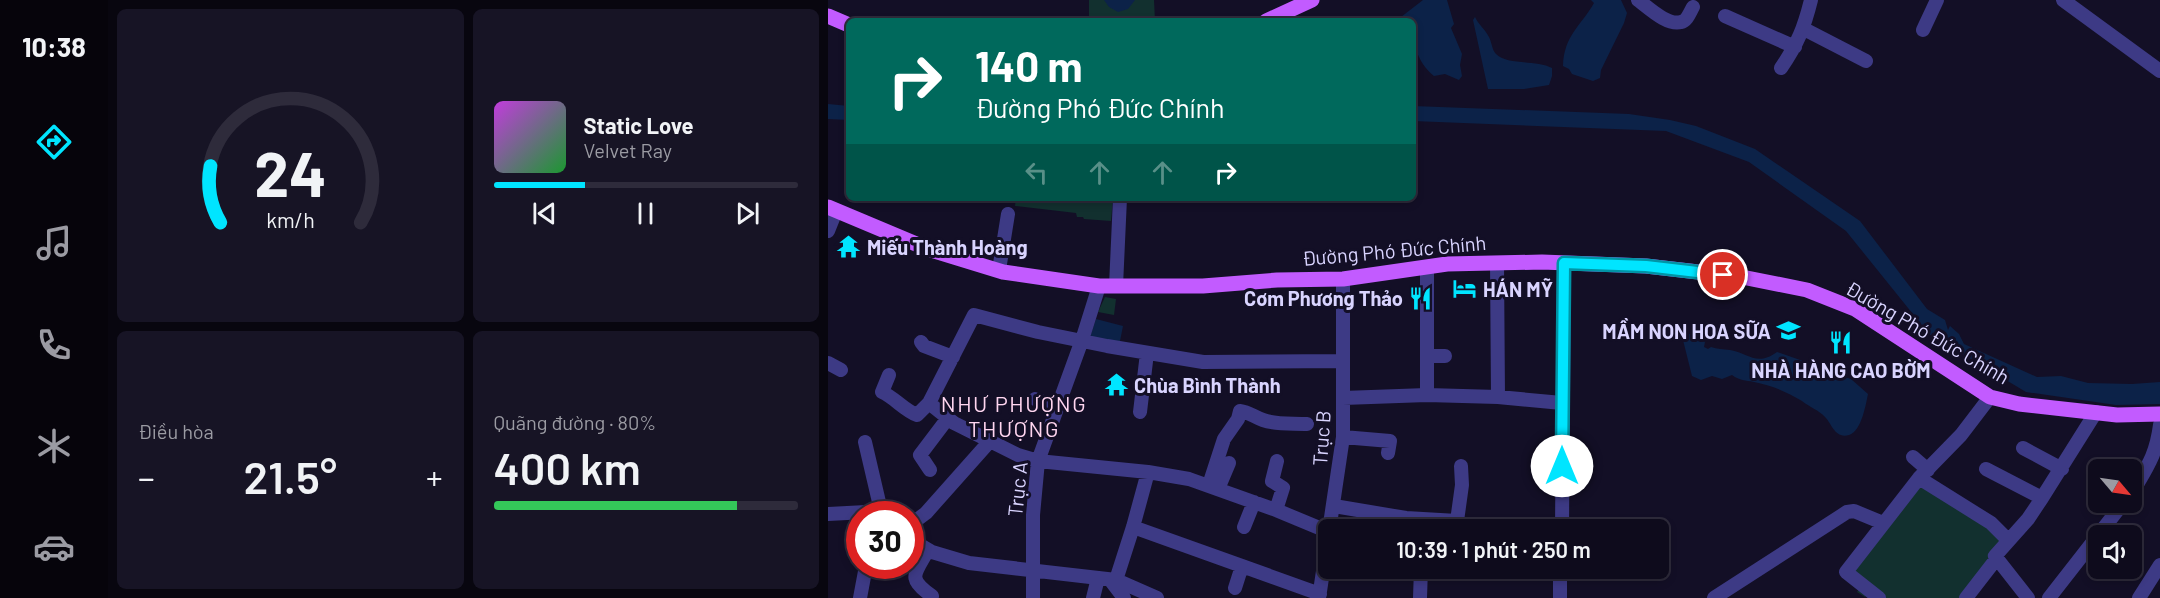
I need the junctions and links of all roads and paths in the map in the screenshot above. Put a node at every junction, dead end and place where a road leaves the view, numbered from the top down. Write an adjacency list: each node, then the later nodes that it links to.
1 (1312, 0): 9 (main road)
2 (1638, 0): 6 (street)
3 (1811, 0): 11 (street)
4 (1937, 0): 12 (street)
5 (2063, 0): 16 (street)
6 (1693, 7)
7 (828, 16): 10 (main road)
8 (1725, 16): 13 (street)
9 (1273, 18)
10 (846, 24)
11 (1804, 29): 13 (street); 14 (street)
12 (1923, 30)
13 (1795, 47): 15 (street)
14 (1866, 61)
15 (1782, 68)
16 (2160, 71)
17 (1120, 201): 27 (street)
18 (832, 209): 20 (street); 24 (main road, Đường Phó Đức Chính)
19 (1008, 214): 24 (street)
20 (828, 231)
21 (1497, 263): 22 (main road, Đường Phó Đức Chính); 23 (main road, Đường Phó Đức Chính); 39 (street)
22 (1564, 263): 40 (main road, Đường Phó Đức Chính); 44 (street)
23 (1427, 268): 25 (main road, Đường Phó Đức Chính); 31 (street)
24 (999, 270): 26 (main road, Đường Phó Đức Chính)
25 (1343, 279): 27 (main road, Đường Phó Đức Chính); 34 (street, Trục B)
26 (1099, 286): 27 (main road, Đường Phó Đức Chính); 28 (street, Trục A)
27 (1116, 286)
28 (1082, 340): 30 (street); 33 (street); 45 (street, Trục A)
29 (921, 342): 33 (street)
30 (1147, 353): 34 (street); 46 (street)
31 (1427, 356): 32 (street); 38 (street)
32 (1445, 356)
33 (953, 357): 43 (street)
34 (1343, 361): 41 (street, Trục B)
35 (828, 363): 36 (street)
36 (841, 370)
37 (889, 375): 43 (street)
38 (1427, 395): 39 (street); 41 (street)
39 (1498, 397): 44 (street)
40 (1990, 397): 47 (main road, Đường Phó Đức Chính); 66 (street)
41 (1343, 398): 52 (street, Trục B)
42 (1035, 399): 45 (street)
43 (929, 402): 49 (street)
44 (1562, 403): 82 (street)
45 (1057, 407): 58 (street, Trục A)
46 (1140, 412)
47 (2096, 412): 48 (main road, Đường Phó Đức Chính); 63 (street)
48 (2160, 414)
49 (948, 418): 53 (street); 64 (street)
50 (1307, 424): 68 (street)
51 (2160, 425): 67 (street)
52 (1343, 437): 56 (street); 72 (street, Trục B)
53 (990, 441): 58 (street); 77 (street)
54 (865, 442): 70 (street)
55 (2023, 448): 63 (street)
56 (1389, 453)
57 (1913, 458): 66 (street)
58 (1038, 461): 65 (street); 93 (street, Trục A)
59 (1277, 461): 73 (street)
60 (1229, 463): 68 (street)
61 (1461, 466): 81 (street)
62 (1986, 469): 69 (street)
63 (2062, 469): 69 (street)
64 (930, 470)
65 (1148, 472): 68 (street); 84 (street)
66 (1923, 474): 83 (street); 87 (street)
67 (2142, 477)
68 (1214, 487): 71 (street)
69 (2043, 498): 87 (street)
70 (879, 501)
71 (1254, 502): 73 (street); 85 (street)
72 (1338, 507): 78 (street, Trục B); 79 (street); 80 (street)
73 (1275, 510): 86 (street)
74 (2115, 513): 113 (street)
75 (828, 514): 76 (street)
76 (846, 514)
77 (924, 514)
78 (1334, 519)
79 (1339, 519)
80 (1397, 519)
81 (1459, 519)
82 (1562, 519)
83 (1883, 524): 109 (street); 110 (street)
84 (1133, 527): 92 (street); 95 (street)
85 (1244, 527)
86 (1318, 528)
87 (2008, 540): 90 (street)
88 (924, 547): 89 (street)
89 (928, 550): 93 (street); 100 (street)
90 (1997, 558): 111 (street); 112 (street)
91 (2160, 565): 114 (street)
92 (1242, 566): 99 (street); 101 (street)
93 (1034, 572): 95 (street); 103 (street, Trục A)
94 (864, 579): 102 (street)
95 (1107, 579): 104 (street); 105 (street); 106 (street)
96 (1322, 579): 101 (street, Trục B)
97 (1421, 579): 107 (street)
98 (1560, 579): 108 (street)
99 (1235, 588)
100 (932, 596)
101 (1319, 596)
102 (860, 598)
103 (1033, 598)
104 (1093, 598)
105 (1124, 598)
106 (1157, 598)
107 (1420, 598)
108 (1560, 598)
109 (1714, 598)
110 (1879, 598)
111 (1966, 598)
112 (2028, 598)
113 (2049, 598)
114 (2139, 598)

